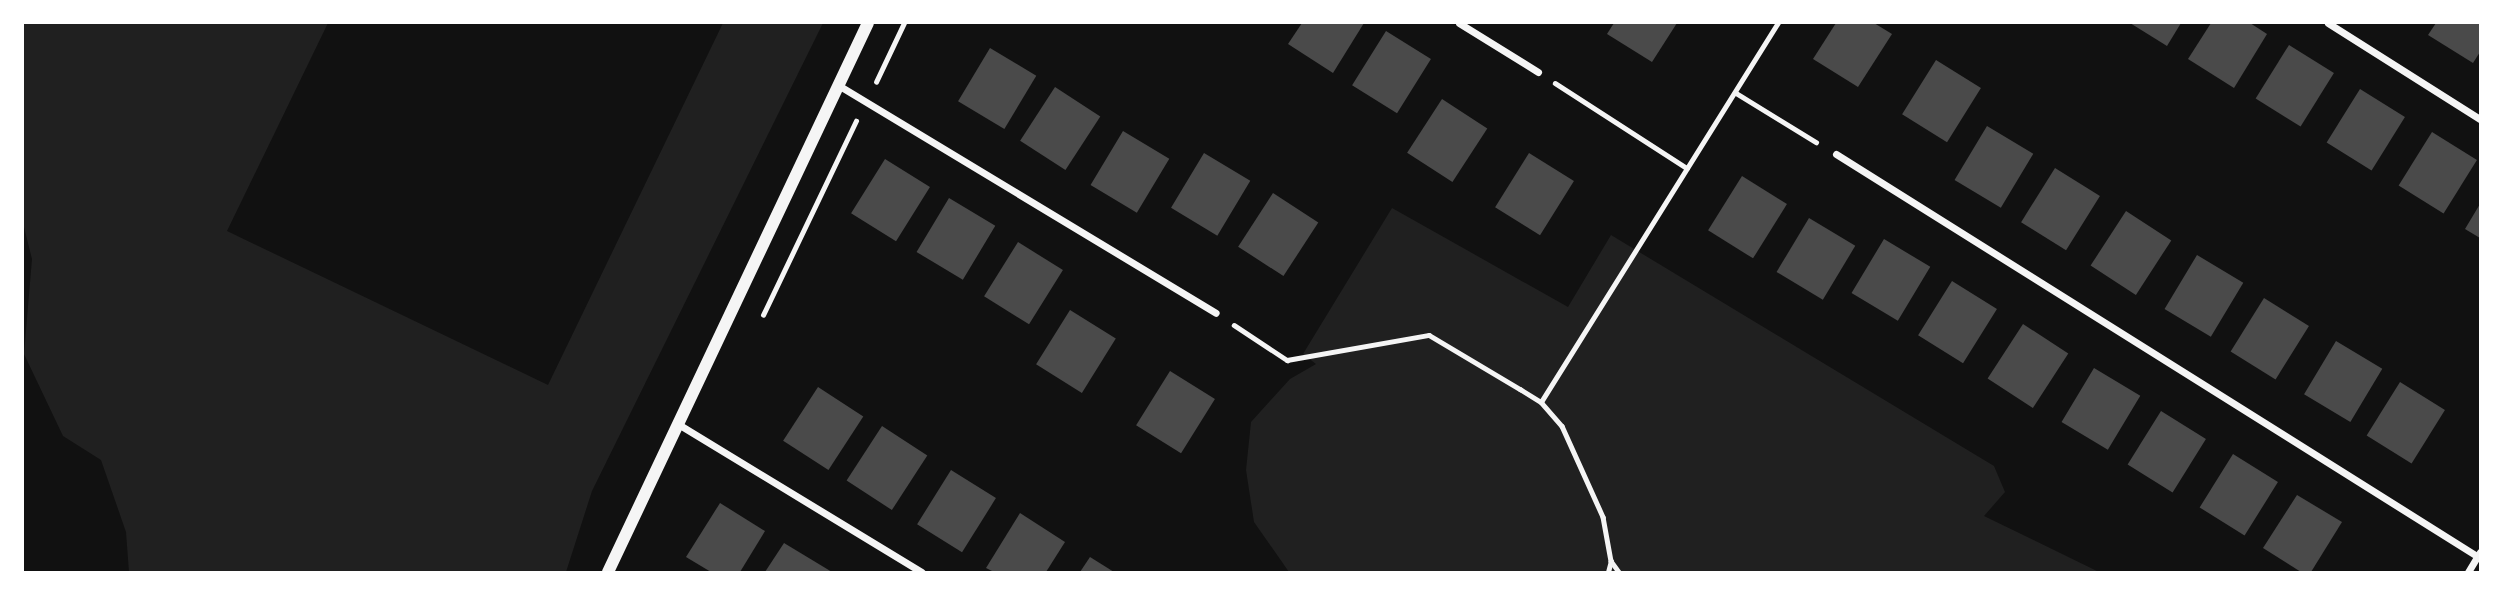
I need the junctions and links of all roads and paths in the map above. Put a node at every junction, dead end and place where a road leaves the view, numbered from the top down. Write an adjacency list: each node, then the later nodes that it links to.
1 (868, 23): 7 (street)
2 (904, 23): 9 (path)
3 (1459, 23): 6 (street)
4 (1778, 23): 8 (path)
5 (2328, 23): 10 (street)
6 (1538, 72): 12 (path)
7 (838, 85): 9 (street); 16 (street)
8 (1736, 93): 11 (path); 12 (path)
9 (866, 102): 13 (street); 14 (path)
10 (2480, 119)
11 (1836, 155): 17 (street)
12 (1687, 168): 15 (path)
13 (1216, 313): 15 (path)
14 (759, 322)
15 (1541, 402): 18 (path)
16 (678, 424): 19 (street); 20 (street)
17 (2479, 555): 23 (street)
18 (1611, 561): 21 (path); 22 (path)
19 (608, 572)
20 (921, 572)
21 (1608, 572)
22 (1619, 572)
23 (2468, 572)

